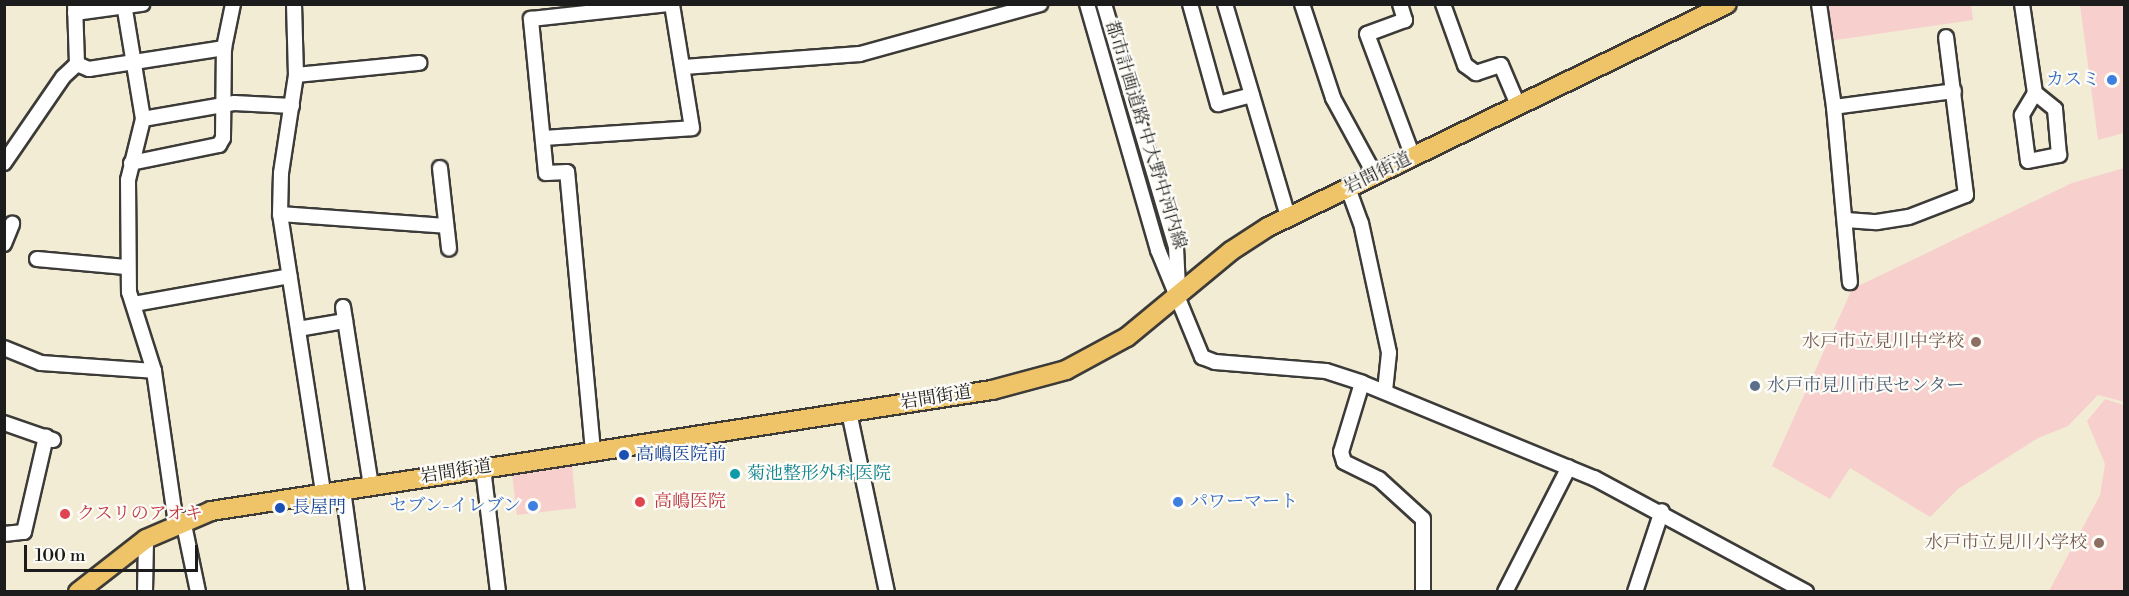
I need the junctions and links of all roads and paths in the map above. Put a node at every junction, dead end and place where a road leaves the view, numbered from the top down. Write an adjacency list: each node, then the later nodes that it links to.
1 (142, 4): 16 (street)
2 (233, 4): 19 (street)
3 (294, 4): 24 (street)
4 (670, 4): 23 (street); 33 (street)
5 (1041, 4): 23 (street)
6 (1087, 4): 51 (street, 都市計画道路 中大野中河内線)
7 (1104, 4): 51 (street, 都市計画道路 中大野中河内線)
8 (1190, 4): 27 (street)
9 (1225, 4): 27 (street)
10 (1302, 4): 38 (street)
11 (1400, 4): 34 (street)
12 (1443, 4): 29 (street)
13 (1727, 4): 29 (main road, 岩間街道)
14 (1819, 4): 31 (street)
15 (2022, 4): 26 (street)
16 (124, 6): 17 (street); 20 (street)
17 (75, 9): 22 (street)
18 (1946, 37): 25 (street)
19 (224, 48): 20 (street); 28 (street)
20 (134, 63): 22 (street); 32 (street)
21 (419, 63): 24 (street)
22 (77, 64): 35 (street)
23 (684, 67): 33 (street)
24 (296, 75): 30 (street)
25 (1954, 91): 31 (street); 42 (street)
26 (2035, 93): 26 (street)
27 (1252, 95): 41 (street)
28 (222, 105): 30 (street); 32 (street); 36 (street)
29 (1518, 105): 34 (main road, 岩間街道)
30 (292, 106): 40 (street)
31 (1834, 107): 42 (street)
32 (143, 119): 36 (street)
33 (543, 138): 60 (street)
34 (1413, 157): 38 (main road, 岩間街道)
35 (4, 163)
36 (131, 163): 48 (street)
37 (440, 168): 44 (street)
38 (1375, 175): 39 (main road, 岩間街道)
39 (1348, 188): 41 (main road, 岩間街道); 57 (street)
40 (280, 214): 44 (street); 49 (street)
41 (1288, 217): 51 (main road, 岩間街道)
42 (1846, 220): 50 (street)
43 (12, 224): 45 (street)
44 (446, 226): 46 (street)
45 (4, 244)
46 (449, 248)
47 (38, 259): 48 (street)
48 (126, 267): 52 (street)
49 (290, 276): 52 (street); 53 (street)
50 (1850, 282)
51 (1179, 296): 56 (street); 58 (main road, 岩間街道)
52 (134, 304): 55 (street)
53 (298, 329): 63 (street); 65 (street)
54 (4, 348): 55 (street)
55 (154, 371): 67 (street)
56 (1362, 383): 57 (street); 76 (street)
57 (1385, 393): 61 (street)
58 (849, 412): 60 (main road, 岩間街道); 75 (street)
59 (4, 423): 68 (street)
60 (593, 451): 62 (main road, 岩間街道)
61 (1569, 467): 66 (street); 77 (street)
62 (483, 468): 63 (main road, 岩間街道); 74 (street)
63 (371, 486): 64 (main road, 岩間街道)
64 (343, 490): 65 (main road, 岩間街道); 73 (street)
65 (323, 493): 67 (main road, 岩間街道)
66 (1662, 511): 78 (street); 79 (street)
67 (179, 522): 69 (main road, 岩間街道); 72 (street)
68 (4, 534)
69 (146, 539): 70 (main road, 岩間街道); 71 (street)
70 (78, 591)
71 (145, 591)
72 (198, 591)
73 (357, 591)
74 (498, 591)
75 (887, 591)
76 (1423, 591)
77 (1505, 591)
78 (1635, 591)
79 (1806, 591)

